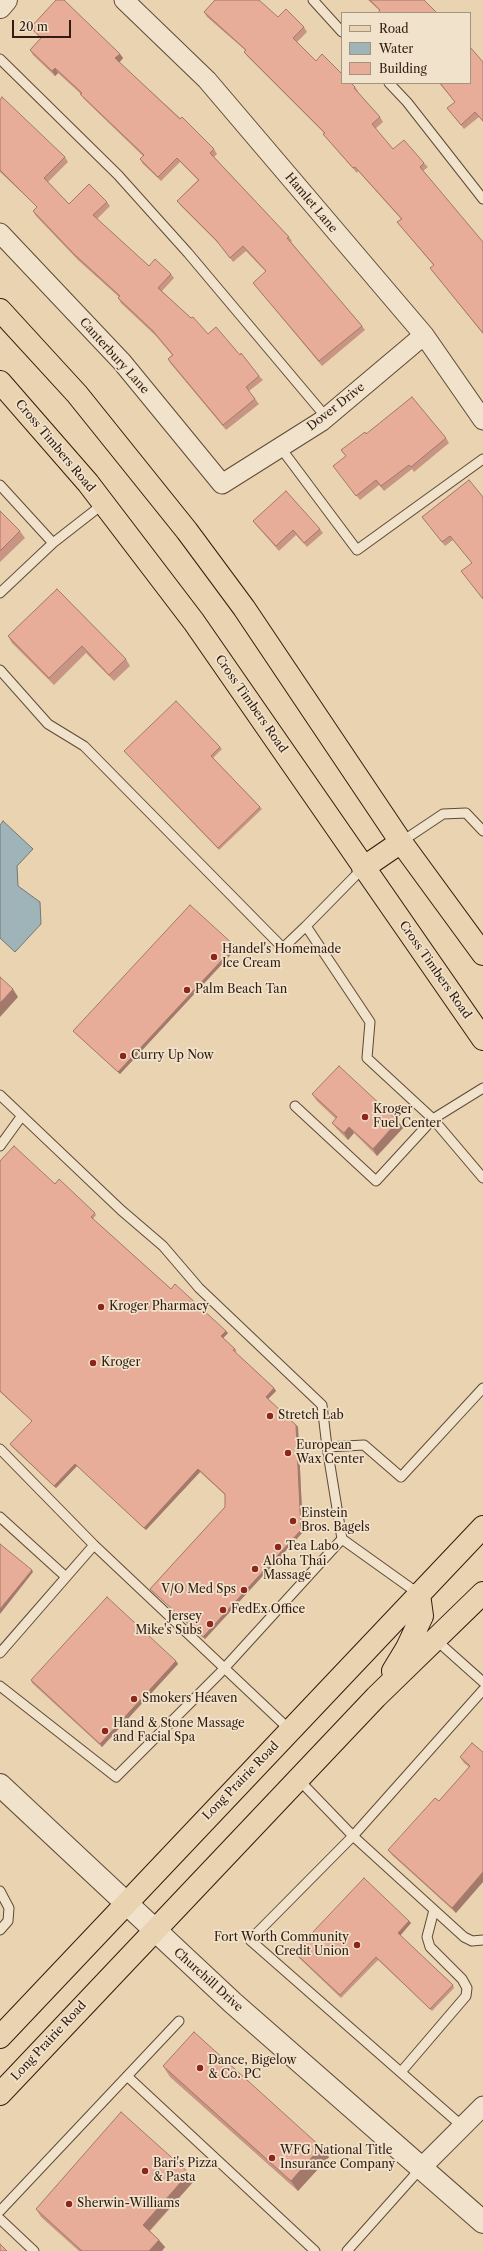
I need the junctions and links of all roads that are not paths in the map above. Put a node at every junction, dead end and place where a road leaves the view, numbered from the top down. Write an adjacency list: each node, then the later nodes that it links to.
1 (6, 0): 4 (street)
2 (124, 0): 11 (street, Hamlet Lane)
3 (313, 0): 5 (lane)
4 (0, 7)
5 (341, 31)
6 (0, 59): 13 (lane)
7 (390, 84): 8 (lane)
8 (483, 199)
9 (0, 233): 17 (street, Canterbury Lane)
10 (0, 310): 24 (main road)
11 (424, 335): 13 (street, Dover Drive); 14 (street, Hamlet Lane)
12 (0, 382): 19 (main road, Cross Timbers Road)
13 (326, 417): 15 (street, Dover Drive)
14 (483, 420)
15 (280, 447): 16 (lane); 17 (street, Dover Drive)
16 (483, 459)
17 (222, 484)
18 (0, 485): 20 (lane)
19 (103, 504): 20 (lane); 25 (main road, Cross Timbers Road)
20 (52, 544): 21 (lane)
21 (0, 593)
22 (0, 670): 26 (lane)
23 (483, 831): 24 (lane)
24 (401, 842): 25 (main road); 27 (main road)
25 (364, 868): 26 (lane); 28 (main road, Cross Timbers Road)
26 (306, 926): 33 (lane)
27 (483, 954)
28 (483, 1039)
29 (483, 1088): 33 (lane)
30 (0, 1095): 32 (lane)
31 (296, 1106): 33 (lane)
32 (21, 1117): 34 (lane); 35 (lane); 38 (lane)
33 (433, 1119): 36 (lane)
34 (0, 1137)
35 (0, 1146)
36 (483, 1178)
37 (483, 1388): 38 (lane)
38 (327, 1447): 42 (lane)
39 (0, 1449): 43 (lane)
40 (0, 1517): 44 (lane)
41 (483, 1527): 46 (main road, Long Prairie Road)
42 (342, 1539): 46 (lane); 49 (lane)
43 (94, 1545): 44 (lane); 49 (lane)
44 (66, 1577): 48 (lane)
45 (483, 1593): 47 (main road, Long Prairie Road)
46 (419, 1594): 53 (main road); 54 (main road, Long Prairie Road)
47 (436, 1640): 50 (lane); 53 (main road, Long Prairie Road)
48 (0, 1654)
49 (223, 1668): 51 (lane); 54 (lane)
50 (483, 1682)
51 (0, 1686)
52 (483, 1690): 57 (lane)
53 (376, 1697): 55 (main road, Long Prairie Road)
54 (290, 1730): 59 (main road, Long Prairie Road)
55 (299, 1780): 57 (lane); 62 (main road, Long Prairie Road)
56 (0, 1784): 59 (street, Churchill Drive)
57 (353, 1836): 60 (lane); 66 (lane)
58 (0, 1891): 61 (lane)
59 (126, 1903): 62 (street, Churchill Drive); 65 (main road, Long Prairie Road)
60 (434, 1910): 63 (lane); 66 (lane)
61 (0, 1930)
62 (154, 1931): 68 (main road, Long Prairie Road); 71 (street, Churchill Drive)
63 (483, 1939)
64 (179, 2021): 67 (lane)
65 (0, 2037)
66 (400, 2072): 70 (lane)
67 (128, 2076): 72 (lane); 76 (lane)
68 (0, 2094)
69 (483, 2106): 70 (street)
70 (462, 2126): 71 (street)
71 (421, 2168): 74 (street, Churchill Drive); 77 (lane)
72 (0, 2211)
73 (0, 2219): 75 (lane)
74 (483, 2222)
75 (34, 2251)
76 (315, 2251)
77 (346, 2251)

